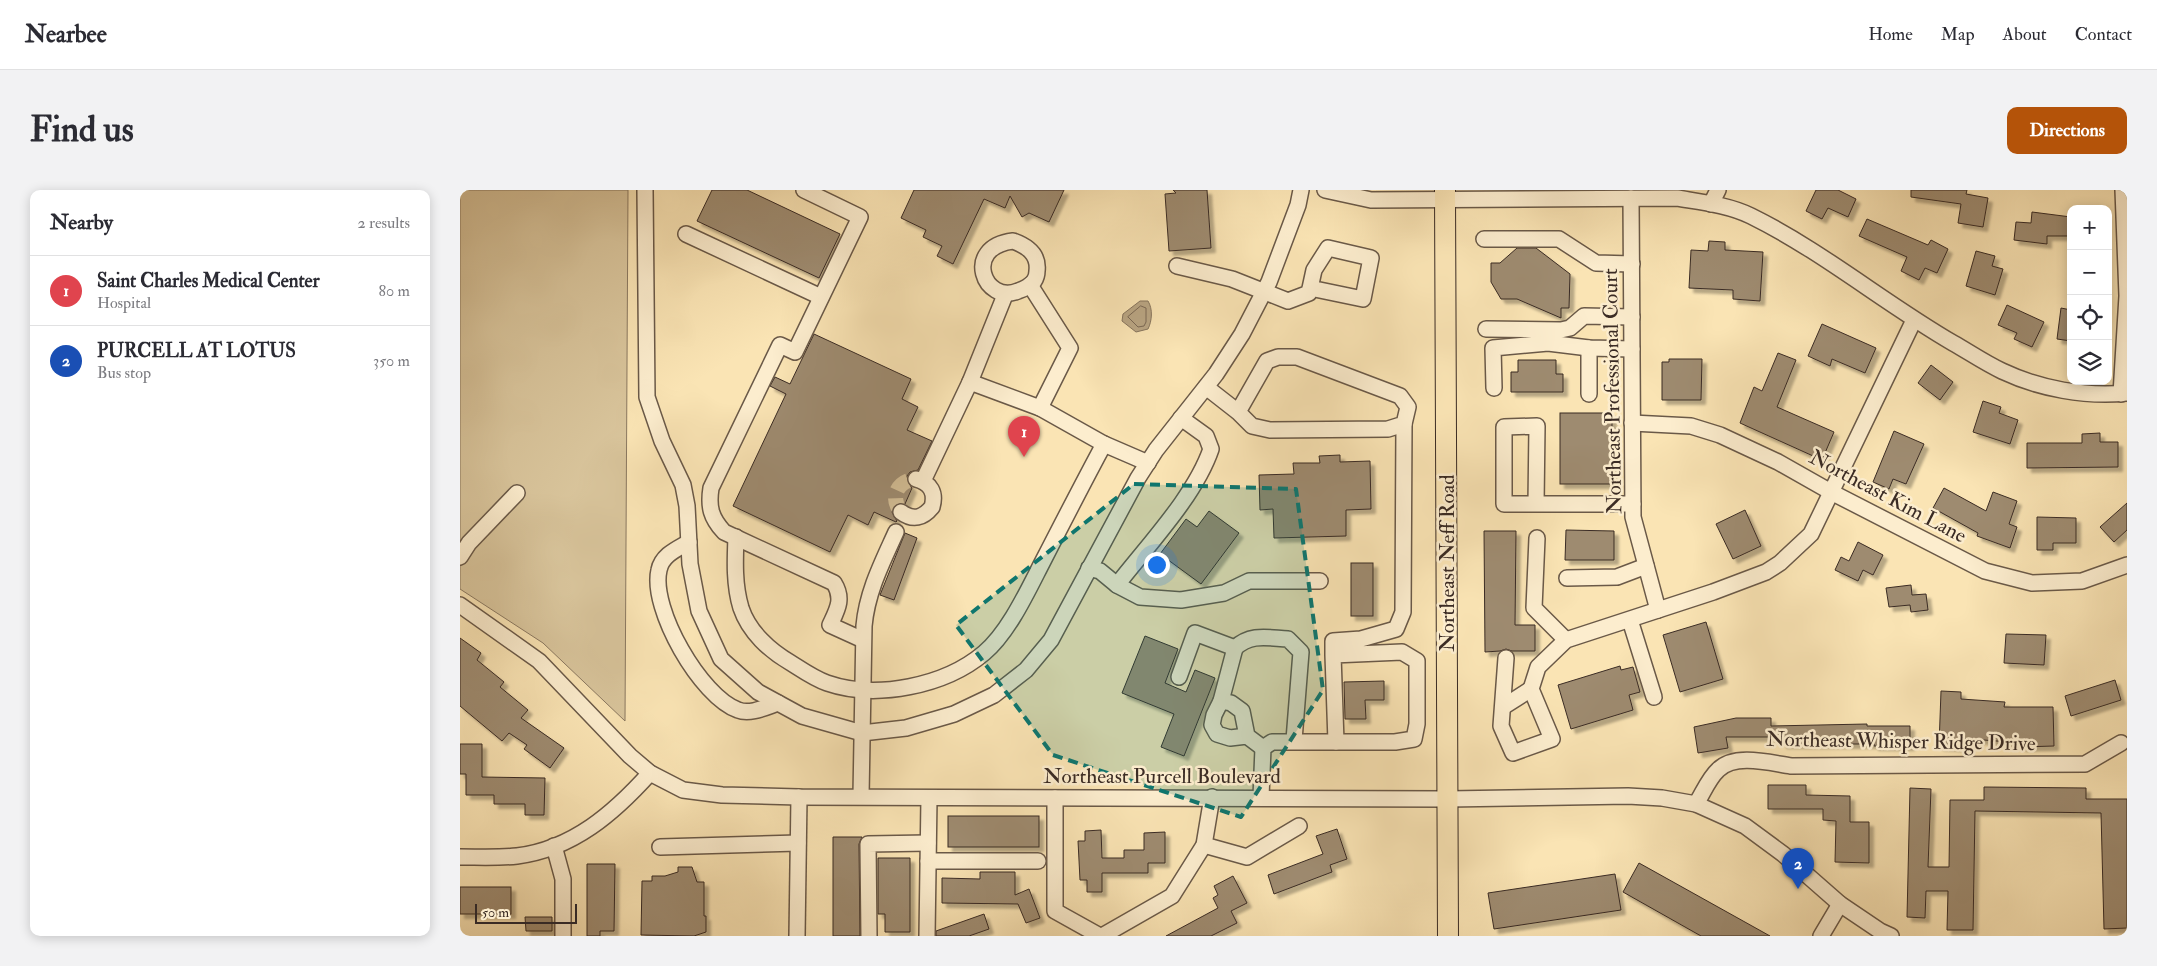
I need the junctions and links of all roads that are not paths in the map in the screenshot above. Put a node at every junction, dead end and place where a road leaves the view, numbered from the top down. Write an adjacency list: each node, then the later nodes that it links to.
1 (645, 190): 44 (street)
2 (804, 190): 18 (street)
3 (1300, 190): 16 (street)
4 (1325, 190): 7 (street)
5 (1718, 190): 9 (street)
6 (2123, 190): 27 (street)
7 (1445, 195): 8 (street); 80 (main road, Northeast Neff Road)
8 (1631, 198): 9 (street); 12 (street, Northeast Professional Court)
9 (1711, 204): 20 (street)
10 (686, 234): 18 (street)
11 (1484, 239): 12 (street)
12 (1632, 264): 19 (street, Northeast Professional Court)
13 (1177, 266): 16 (street)
14 (1030, 285): 17 (street); 17 (street); 29 (street)
15 (1310, 288): 16 (street)
16 (1264, 293): 25 (street)
17 (1005, 294): 24 (street)
18 (821, 297): 42 (street)
19 (1632, 317): 21 (street); 23 (street, Northeast Professional Court)
20 (1914, 320): 27 (street); 36 (street)
21 (1486, 329)
22 (1589, 348): 23 (street); 26 (street); 28 (street)
23 (1632, 349): 32 (street, Northeast Professional Court)
24 (970, 382): 29 (street); 40 (street)
25 (1206, 387): 30 (street); 31 (street)
26 (1494, 388)
27 (2124, 393)
28 (1589, 394)
29 (1040, 408): 34 (street)
30 (1238, 412): 33 (street); 33 (street)
31 (1181, 418): 35 (street); 51 (street)
32 (1632, 423): 36 (street, Northeast Kim Lane); 39 (street, Northeast Professional Court)
33 (1404, 424): 58 (street)
34 (1104, 444): 35 (street); 62 (street)
35 (1148, 463): 48 (street)
36 (1831, 492): 46 (street, Northeast Kim Lane); 53 (street)
37 (517, 493): 45 (street)
38 (1536, 504): 38 (street); 39 (street)
39 (1633, 504): 47 (street, Northeast Professional Court)
40 (901, 512)
41 (896, 532): 55 (street)
42 (736, 537): 55 (street); 62 (street)
43 (1537, 538): 56 (street)
44 (689, 542): 65 (street); 65 (street)
45 (460, 557)
46 (2127, 565)
47 (1646, 566): 49 (street); 53 (street, Northeast Professional Court)
48 (1088, 568): 51 (street); 67 (street)
49 (1567, 578)
50 (1320, 581): 51 (street)
51 (1117, 585)
52 (460, 604): 73 (street, Northeast Purcell Boulevard)
53 (1658, 610): 54 (street)
54 (1630, 620): 56 (street); 63 (street)
55 (863, 640): 62 (street)
56 (1566, 640): 61 (street)
57 (1235, 648): 60 (street); 64 (street); 69 (street)
58 (1333, 655): 70 (street); 70 (street)
59 (1506, 658): 66 (street)
60 (1179, 677)
61 (1531, 689): 66 (street); 66 (street)
62 (863, 690): 67 (street)
63 (1654, 696)
64 (1221, 701): 68 (street); 68 (street)
65 (778, 703): 67 (street)
66 (1503, 707)
67 (862, 733): 74 (street)
68 (1247, 736): 72 (street)
69 (1294, 740): 70 (street); 72 (street)
70 (1336, 742)
71 (2122, 743): 81 (street, Northeast Whisper Ridge Drive)
72 (1263, 748): 77 (street)
73 (650, 773): 75 (street, Northeast Purcell Boulevard); 86 (street)
74 (861, 796): 75 (street, Northeast Purcell Boulevard); 78 (street, Northeast Purcell Boulevard)
75 (799, 797): 84 (street)
76 (1212, 797): 77 (street, Northeast Purcell Boulevard); 79 (street, Northeast Purcell Boulevard); 85 (street)
77 (1261, 797): 80 (street, Northeast Purcell Boulevard)
78 (929, 798): 79 (street, Northeast Purcell Boulevard); 83 (street)
79 (1055, 798): 96 (street)
80 (1448, 800): 81 (street, Northeast Purcell Boulevard); 97 (main road, Northeast Neff Road)
81 (1696, 804): 91 (street, Northeast Purcell Boulevard)
82 (1299, 826): 85 (street)
83 (928, 842): 89 (street); 94 (street)
84 (798, 843): 87 (street); 93 (street)
85 (1204, 845): 96 (street)
86 (554, 846): 88 (street); 92 (street)
87 (660, 847)
88 (460, 857)
89 (928, 861): 90 (street); 95 (street)
90 (1038, 861)
91 (1840, 904): 98 (street); 99 (street, Northeast Purcell Boulevard)
92 (563, 936)
93 (796, 936)
94 (869, 936)
95 (927, 936)
96 (1101, 936)
97 (1448, 936)
98 (1821, 936)
99 (1891, 936)

